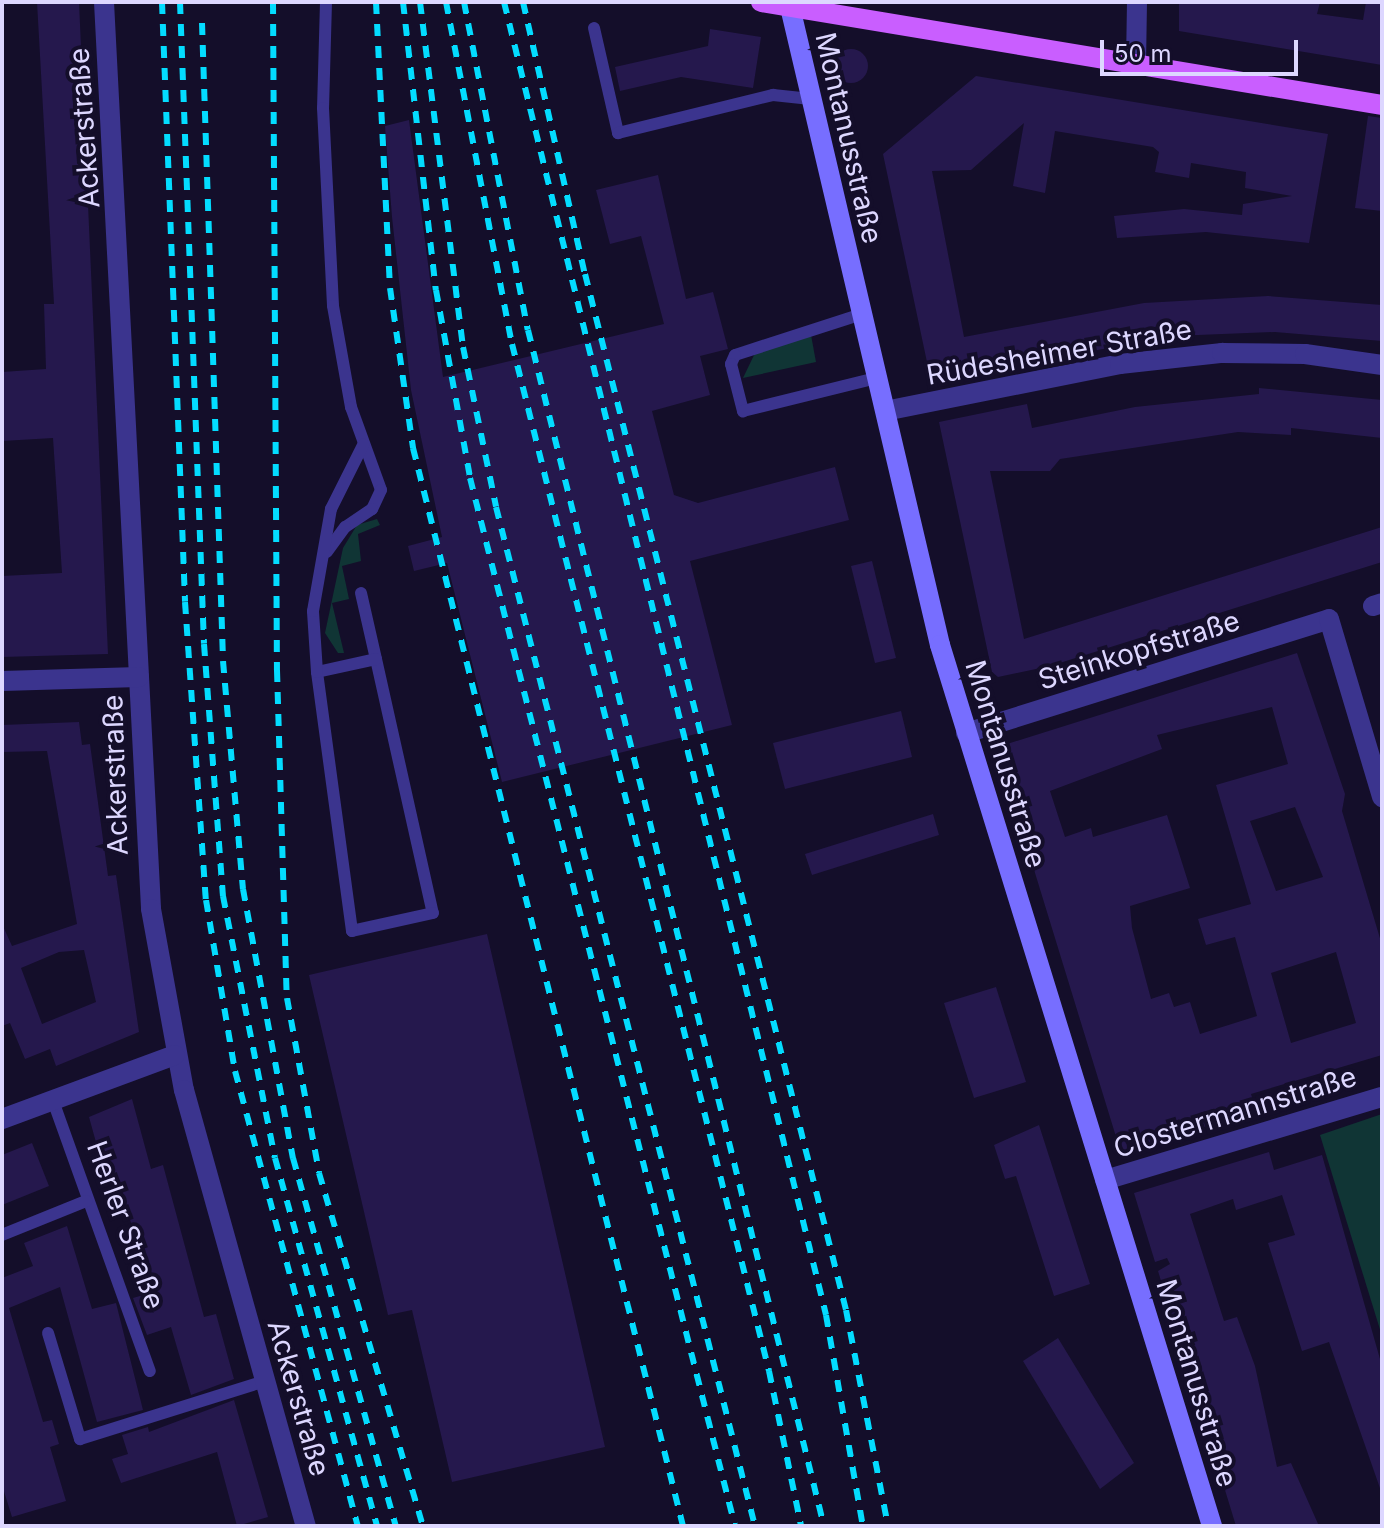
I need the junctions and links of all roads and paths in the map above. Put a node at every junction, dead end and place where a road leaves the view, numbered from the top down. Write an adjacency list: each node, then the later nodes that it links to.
1 (104, 2): 19 (street, Ackerstraße)
2 (326, 2): 14 (lane)
3 (761, 2): 5 (main road)
4 (1137, 2): 7 (street)
5 (790, 4): 7 (main road); 8 (street, Montanusstraße)
6 (594, 28): 8 (lane)
7 (1136, 65): 9 (main road)
8 (811, 99): 10 (street, Montanusstraße)
9 (1382, 105)
10 (862, 314): 12 (street, Montanusstraße); 12 (lane)
11 (1382, 365): 13 (street, Rüdesheimer Straße)
12 (880, 377): 13 (street, Montanusstraße)
13 (890, 410): 21 (street, Montanusstraße)
14 (363, 445): 15 (lane); 15 (lane)
15 (327, 552): 18 (lane)
16 (361, 593): 17 (lane)
17 (376, 659): 18 (lane); 18 (lane)
18 (317, 672)
19 (139, 677): 20 (street); 23 (street, Ackerstraße)
20 (2, 681)
21 (966, 733): 22 (street, Steinkopfstraße); 27 (street, Montanusstraße)
22 (1382, 796)
23 (175, 1055): 25 (street); 32 (street, Ackerstraße)
24 (1382, 1097): 27 (street, Clostermannstraße)
25 (52, 1098): 26 (street); 28 (lane, Herler Straße)
26 (2, 1119)
27 (1105, 1180): 34 (street, Montanusstraße)
28 (86, 1201): 29 (lane); 31 (lane, Herler Straße)
29 (2, 1235)
30 (48, 1333): 32 (lane)
31 (150, 1371)
32 (265, 1381): 33 (street, Ackerstraße)
33 (306, 1526)
34 (1212, 1526)

